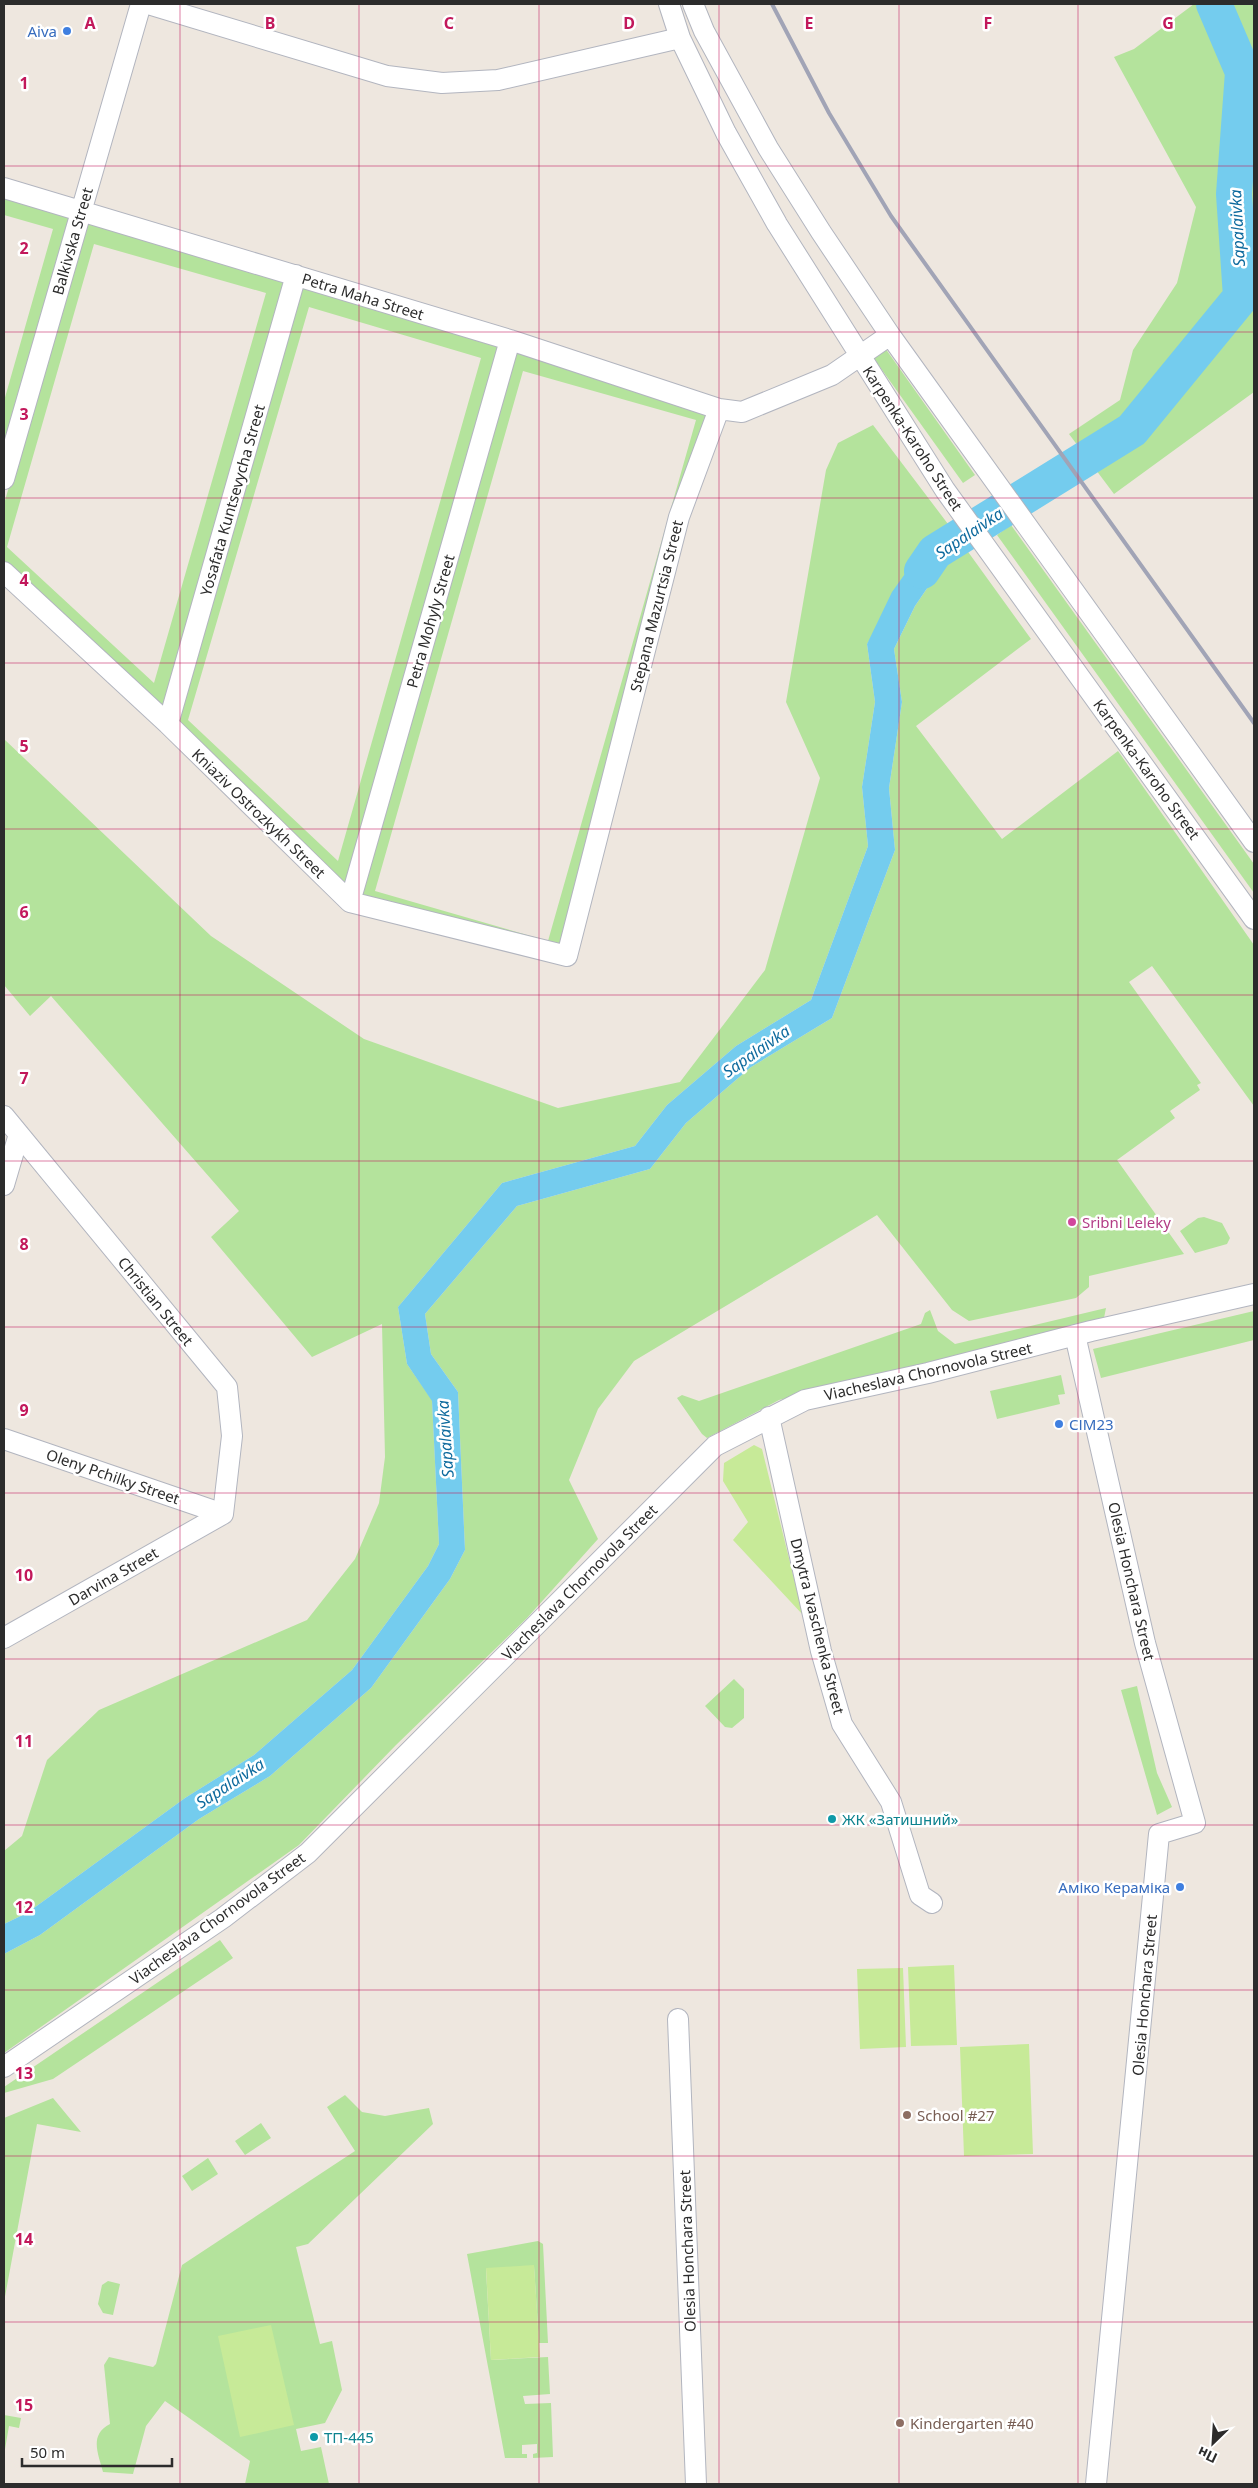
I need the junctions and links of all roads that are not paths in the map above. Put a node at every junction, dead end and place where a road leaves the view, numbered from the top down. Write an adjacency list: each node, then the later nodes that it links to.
1 (142, 4): 7 (street, Balkivska Street)
2 (148, 4): 5 (street)
3 (669, 4): 5 (street, Karpenka-Karoho Street)
4 (692, 4): 9 (street)
5 (680, 38): 11 (street, Karpenka-Karoho Street)
6 (4, 188): 7 (street, Petra Maha Street)
7 (81, 210): 8 (street, Petra Maha Street); 13 (street, Balkivska Street)
8 (296, 275): 10 (street, Petra Maha Street); 15 (street, Yosafata Kuntsevycha Street)
9 (890, 335): 11 (street); 16 (street)
10 (510, 340): 12 (street, Petra Maha Street); 17 (street, Petra Mohyly Street)
11 (860, 355): 12 (street); 18 (street, Karpenka-Karoho Street)
12 (719, 410): 17 (street, Stepana Mazurtsia Street)
13 (4, 479)
14 (4, 572): 15 (street, Kniaziv Ostrozkykh Street)
15 (168, 724): 17 (street, Kniaziv Ostrozkykh Street)
16 (1254, 842)
17 (350, 902)
18 (1254, 918)
19 (4, 1116): 20 (street, Christian Street)
20 (19, 1134): 21 (street); 26 (street, Christian Street)
21 (4, 1185)
22 (1254, 1294): 23 (street, Viacheslava Chornovola Street)
23 (1075, 1335): 24 (street, Viacheslava Chornovola Street); 32 (street, Olesia Honchara Street)
24 (769, 1417): 28 (street, Dmytra Ivaschenka Street); 30 (street, Viacheslava Chornovola Street)
25 (4, 1439): 26 (street, Oleny Pchilky Street)
26 (223, 1514): 27 (street, Darvina Street)
27 (4, 1638)
28 (932, 1903)
29 (678, 2018): 31 (street, Olesia Honchara Street)
30 (4, 2067)
31 (696, 2484)
32 (1096, 2484)

